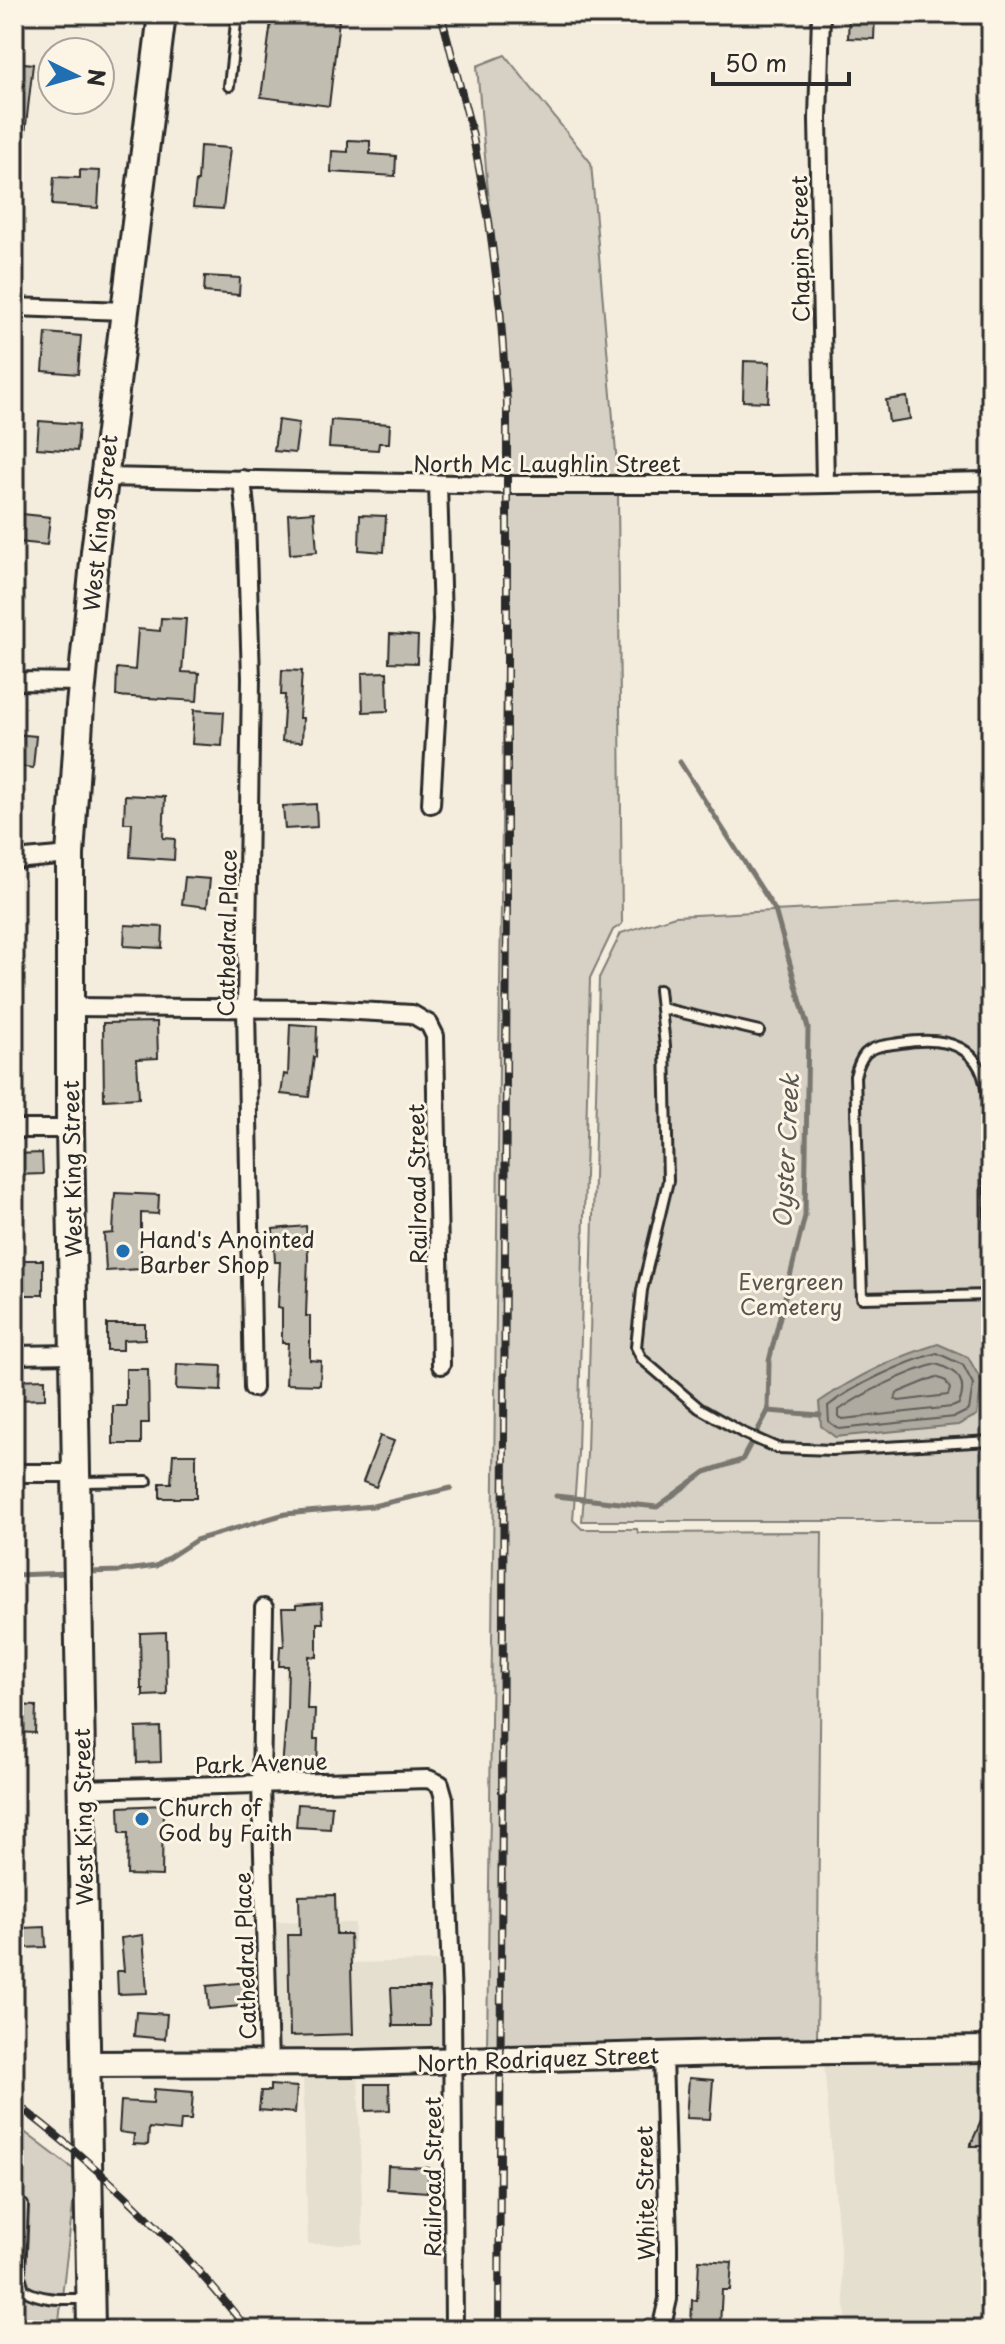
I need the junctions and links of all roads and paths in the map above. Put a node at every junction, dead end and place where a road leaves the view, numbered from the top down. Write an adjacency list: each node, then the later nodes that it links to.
1 (162, 14): 6 (main road, West King Street)
2 (237, 14): 4 (lane)
3 (821, 14): 11 (street, Chapin Street)
4 (229, 86)
5 (14, 307): 6 (street)
6 (125, 311): 7 (main road, West King Street)
7 (103, 477): 8 (street, North Mc Laughlin Street); 13 (main road, West King Street)
8 (242, 479): 10 (street, North Mc Laughlin Street); 19 (street, Cathedral Place)
9 (991, 481): 11 (street, North Mc Laughlin Street)
10 (438, 484): 11 (street, North Mc Laughlin Street); 14 (street)
11 (825, 484)
12 (14, 681): 13 (street)
13 (82, 682): 15 (main road, West King Street)
14 (431, 804)
15 (70, 855): 16 (street); 18 (main road, West King Street)
16 (14, 860)
17 (659, 990): 20 (lane)
18 (69, 1007): 19 (street); 23 (main road, West King Street)
19 (246, 1008): 28 (street, Railroad Street); 29 (street, Cathedral Place)
20 (661, 1008): 21 (lane); 30 (lane)
21 (759, 1031)
22 (14, 1129): 23 (street)
23 (70, 1129): 26 (main road, West King Street)
24 (991, 1295): 24 (lane); 25 (lane)
25 (991, 1307)
26 (74, 1354): 27 (street); 32 (main road, West King Street)
27 (14, 1355)
28 (441, 1365)
29 (253, 1388)
30 (991, 1441)
31 (14, 1473): 32 (street)
32 (76, 1478): 33 (lane); 37 (main road, West King Street)
33 (147, 1481)
34 (264, 1608): 35 (street, Cathedral Place)
35 (261, 1784): 36 (street, Park Avenue); 37 (street, Park Avenue); 42 (street, Cathedral Place)
36 (440, 1784): 40 (street, Railroad Street)
37 (82, 1789): 41 (main road, West King Street)
38 (991, 2049): 39 (street, North Rodriquez Street)
39 (663, 2055): 40 (street, North Rodriquez Street); 47 (street, White Street)
40 (453, 2060): 42 (street, North Rodriquez Street); 46 (street, Railroad Street)
41 (86, 2064): 42 (street, North Rodriquez Street); 44 (main road, West King Street)
42 (269, 2064)
43 (23, 2205): 44 (lane)
44 (91, 2299): 45 (main road, West King Street)
45 (91, 2330)
46 (454, 2330)
47 (661, 2330)

